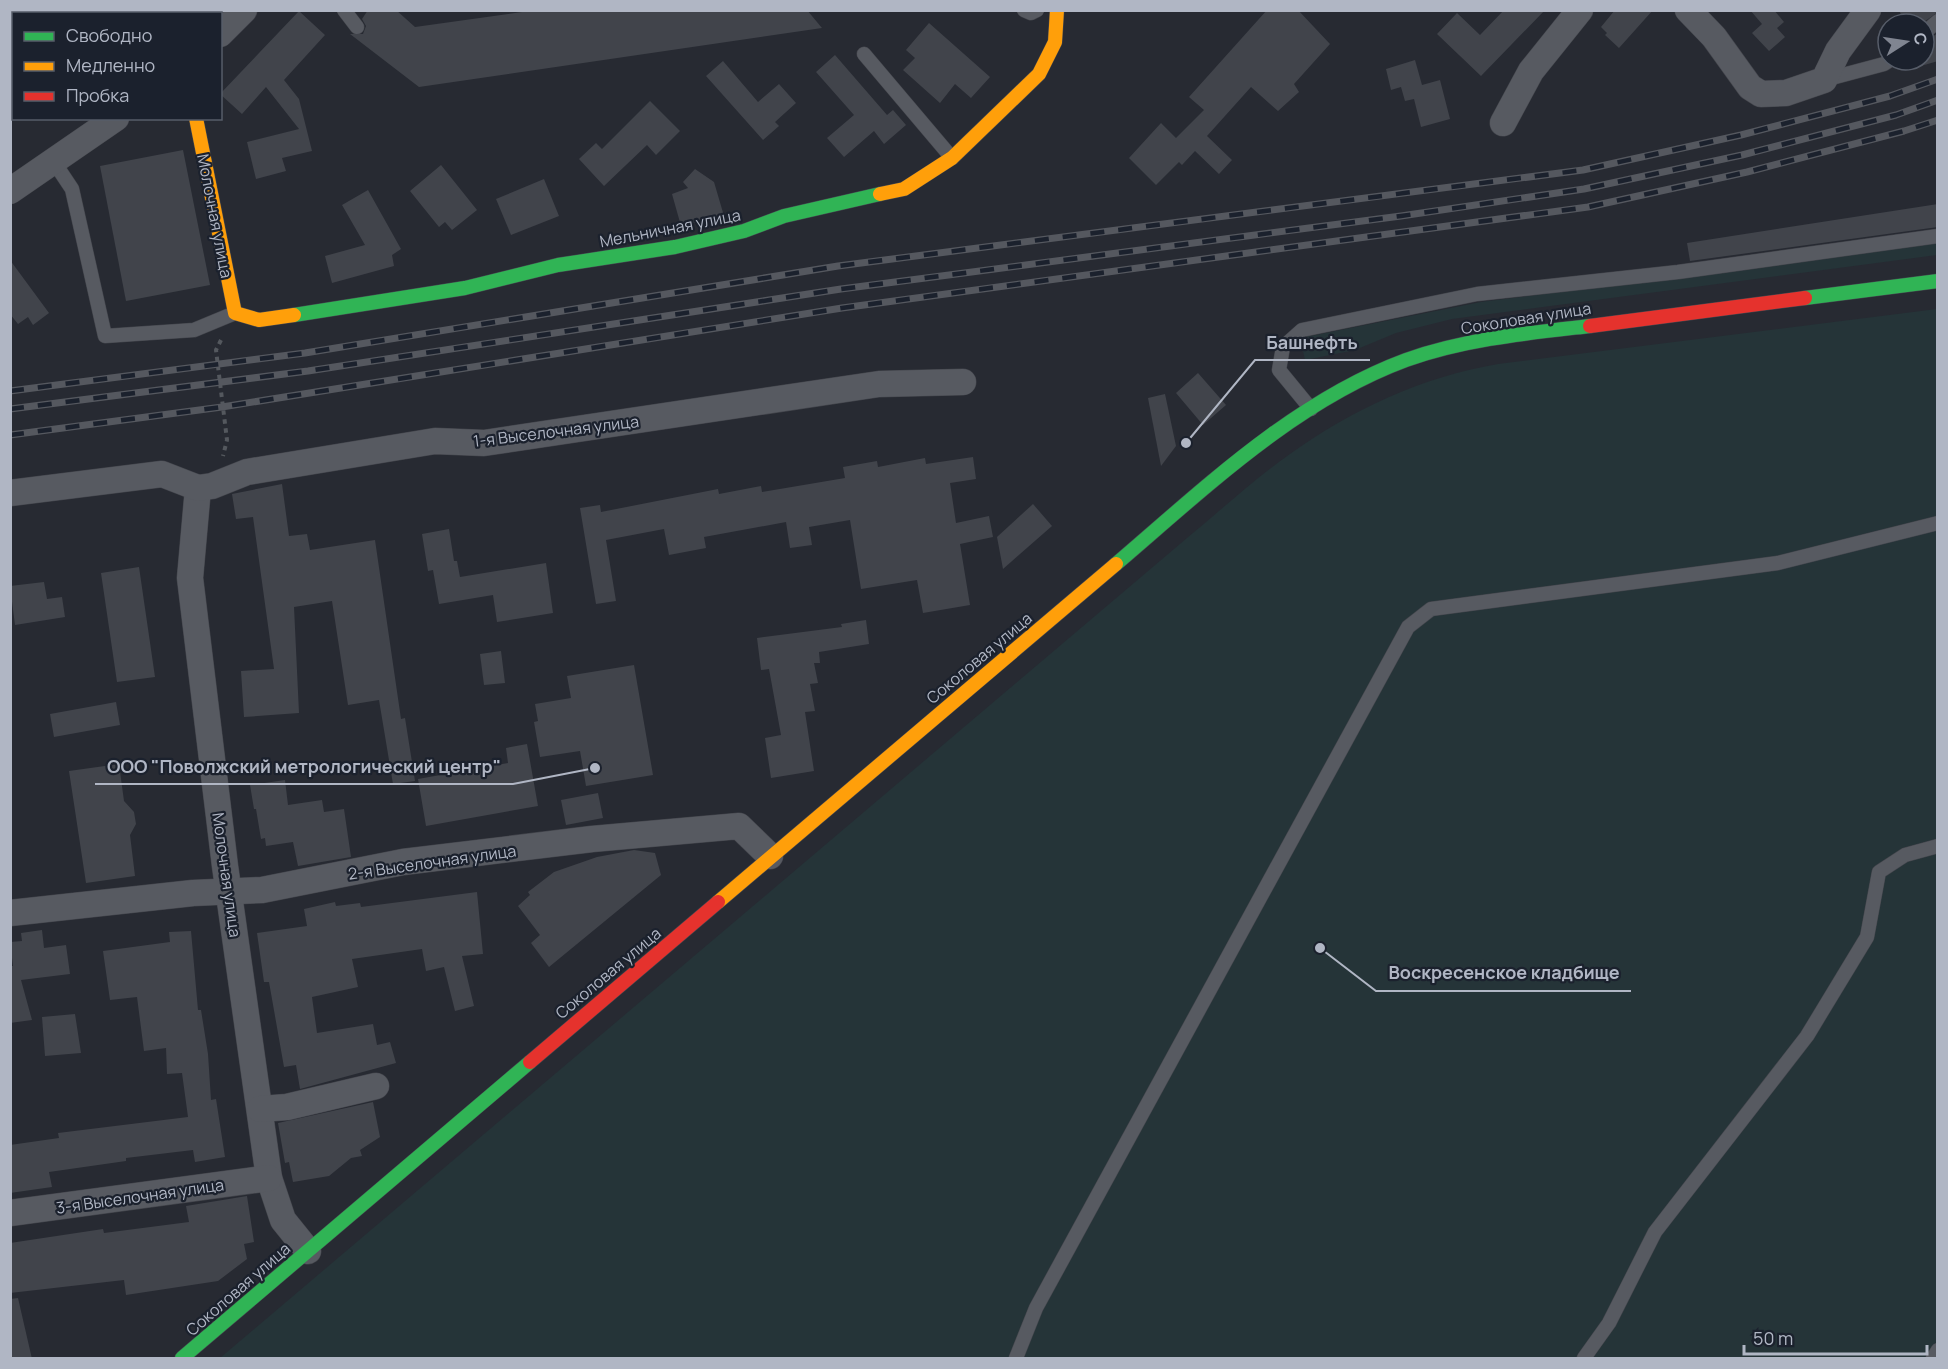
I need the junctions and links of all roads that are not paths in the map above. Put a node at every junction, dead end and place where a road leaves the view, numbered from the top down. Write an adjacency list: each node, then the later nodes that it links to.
1 (244, 10): 10 (street)
2 (344, 10): 9 (lane)
3 (1024, 10): 4 (lane)
4 (1037, 10)
5 (1057, 10): 17 (main road, Мельничная улица)
6 (1580, 10): 16 (street)
7 (1688, 10): 13 (street)
8 (1868, 10): 13 (street)
9 (357, 27)
10 (222, 32)
11 (864, 54): 17 (lane)
12 (1876, 66): 13 (lane)
13 (1824, 80)
14 (113, 120): 18 (street)
15 (196, 120): 22 (main road, Молочная улица)
16 (1503, 123)
17 (952, 158): 22 (main road, Мельничная улица)
18 (54, 162): 19 (street); 22 (lane)
19 (10, 190)
20 (1938, 236): 24 (lane)
21 (1938, 281): 24 (main road, Соколовая улица)
22 (235, 313)
23 (963, 382): 25 (street, 1-я Выселочная улица)
24 (1311, 410): 29 (main road, Соколовая улица)
25 (198, 488): 26 (street); 30 (street, Молочная улица)
26 (10, 493)
27 (1938, 523): 39 (lane)
28 (1938, 846): 40 (lane)
29 (770, 856): 30 (street, 2-я Выселочная улица); 36 (main road, Соколовая улица)
30 (230, 892): 31 (street, 2-я Выселочная улица); 33 (street, Молочная улица)
31 (10, 913)
32 (376, 1086): 33 (street)
33 (260, 1109): 34 (street, Молочная улица)
34 (269, 1178): 35 (street, 3-я Выселочная улица); 36 (street, Молочная улица)
35 (10, 1213)
36 (308, 1251): 38 (main road, Соколовая улица)
37 (1938, 1350): 41 (lane)
38 (182, 1359)
39 (1016, 1359)
40 (1584, 1359)
41 (1933, 1359)

